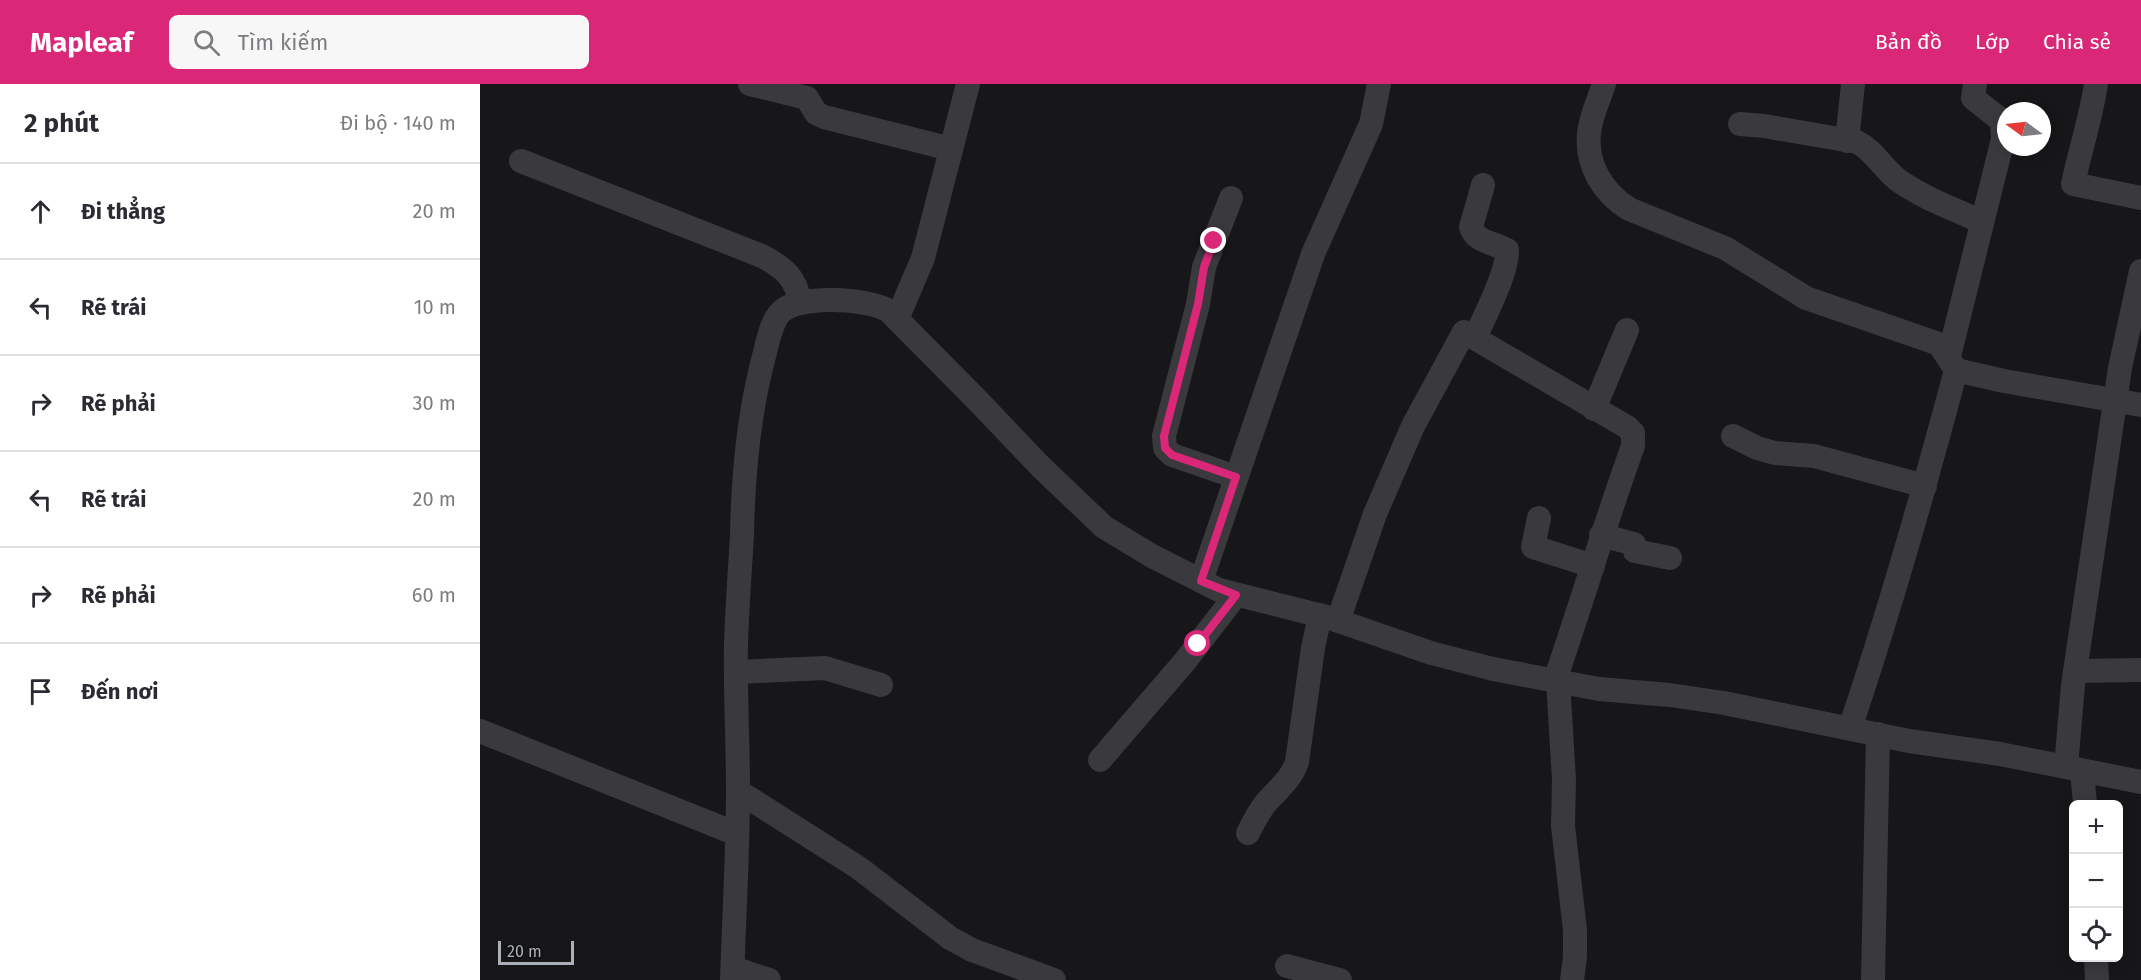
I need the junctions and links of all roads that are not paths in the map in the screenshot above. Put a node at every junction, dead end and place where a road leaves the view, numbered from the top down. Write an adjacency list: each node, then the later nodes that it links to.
1 (750, 84): 10 (street)
2 (968, 84): 10 (street)
3 (1379, 84): 26 (street)
4 (1604, 84): 21 (street)
5 (1853, 84): 9 (street)
6 (1975, 84): 15 (street)
7 (2096, 84): 14 (street)
8 (1740, 124): 9 (street)
9 (1847, 141): 15 (street)
10 (951, 149): 18 (street)
11 (521, 161): 17 (street)
12 (1483, 185): 20 (street)
13 (1231, 198): 26 (street)
14 (2141, 198)
15 (1982, 222): 21 (street)
16 (2141, 272): 22 (street)
17 (800, 303): 18 (street); 37 (street)
18 (897, 319): 32 (street)
19 (1627, 330): 24 (street)
20 (1475, 338): 24 (street); 34 (street)
21 (1953, 363): 22 (street); 27 (street)
22 (2116, 400): 23 (street); 36 (street)
23 (2141, 405)
24 (1594, 409): 29 (street)
25 (1733, 436): 27 (street)
26 (1236, 477): 32 (street)
27 (1925, 486): 40 (street)
28 (1539, 518): 31 (street)
29 (1601, 535): 30 (street); 31 (street)
30 (1670, 558)
31 (1593, 566): 38 (street)
32 (1201, 581): 33 (street)
33 (1236, 595): 34 (street); 43 (street)
34 (1329, 618): 38 (street); 48 (street)
35 (2141, 670): 36 (street)
36 (2075, 671): 44 (street)
37 (736, 672): 39 (street); 46 (street)
38 (1556, 681): 40 (street); 56 (street)
39 (881, 685)
40 (1850, 728): 42 (street)
41 (480, 731): 49 (street)
42 (1878, 734): 44 (street); 57 (street)
43 (1100, 760)
44 (2074, 769): 45 (street); 47 (street)
45 (2141, 782)
46 (738, 791): 49 (street); 54 (street)
47 (2084, 800)
48 (1248, 833)
49 (737, 834): 52 (street)
50 (2096, 962): 58 (street)
51 (1287, 966): 55 (street)
52 (733, 974): 53 (street)
53 (769, 980)
54 (1054, 980)
55 (1340, 980)
56 (1572, 980)
57 (1873, 980)
58 (2097, 980)

